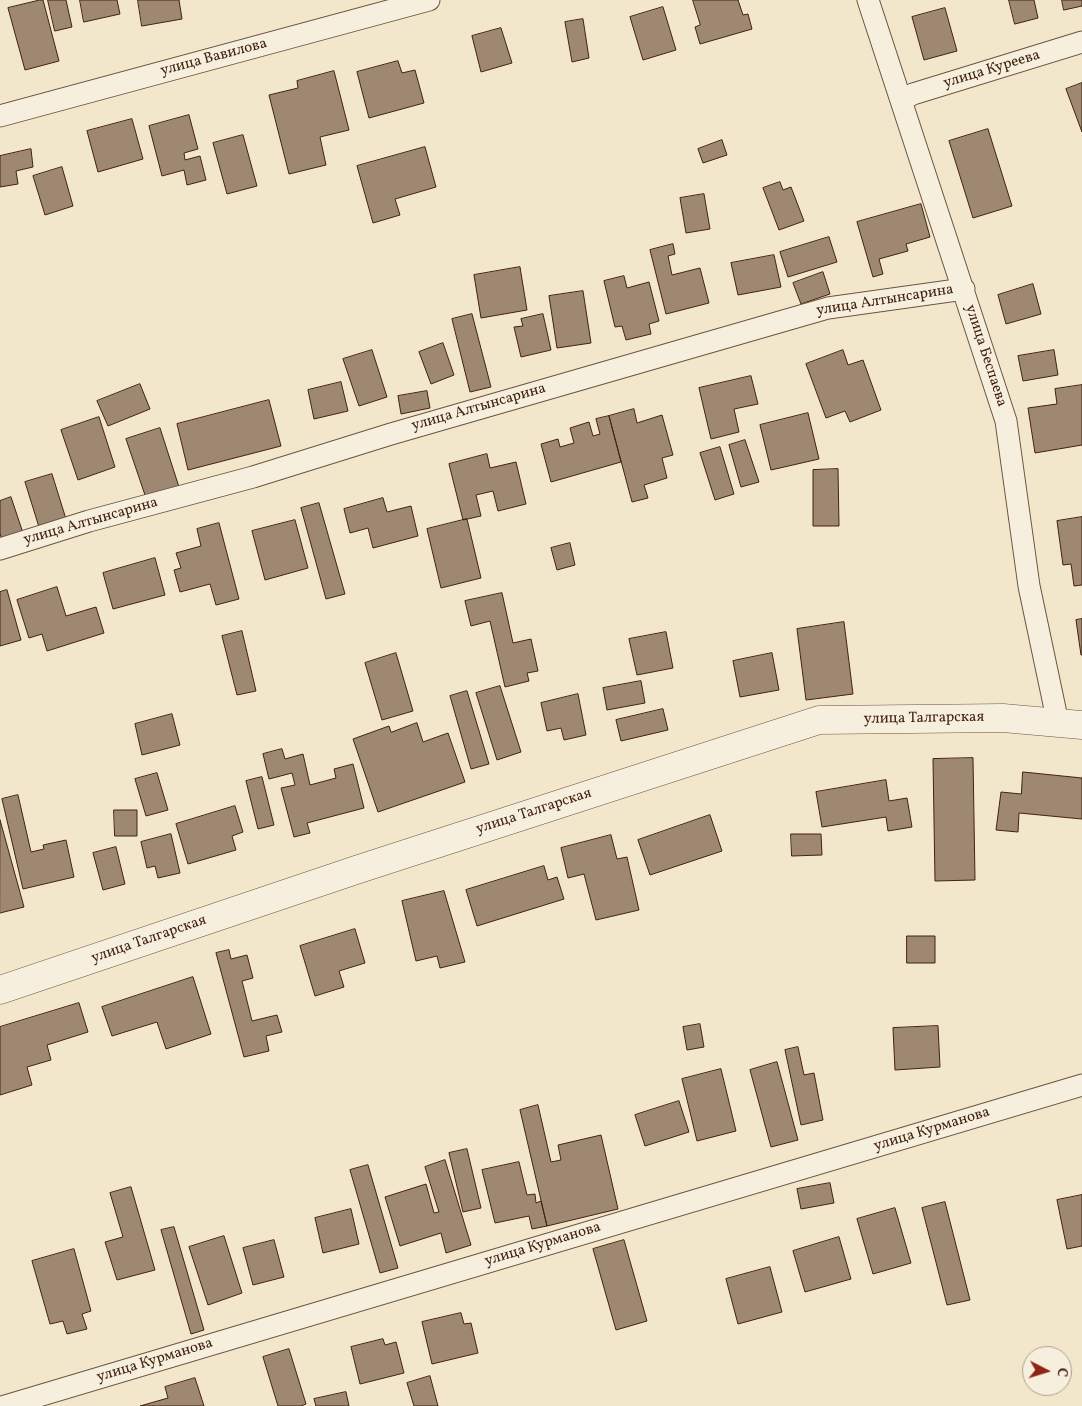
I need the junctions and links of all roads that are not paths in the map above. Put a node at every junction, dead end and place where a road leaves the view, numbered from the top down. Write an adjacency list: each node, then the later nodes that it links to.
1 (429, 0): 5 (street, улица Вавилова)
2 (868, 0): 4 (street, улица Беспаева)
3 (1082, 42): 4 (street, улица Куреева)
4 (902, 100): 6 (street, улица Беспаева)
5 (0, 116)
6 (964, 289): 7 (street, улица Алтынсарина); 8 (street, улица Беспаева)
7 (0, 549)
8 (1070, 724): 9 (street, улица Талгарская)
9 (0, 990)
10 (1082, 1085): 11 (street, улица Курманова)
11 (5, 1406)

